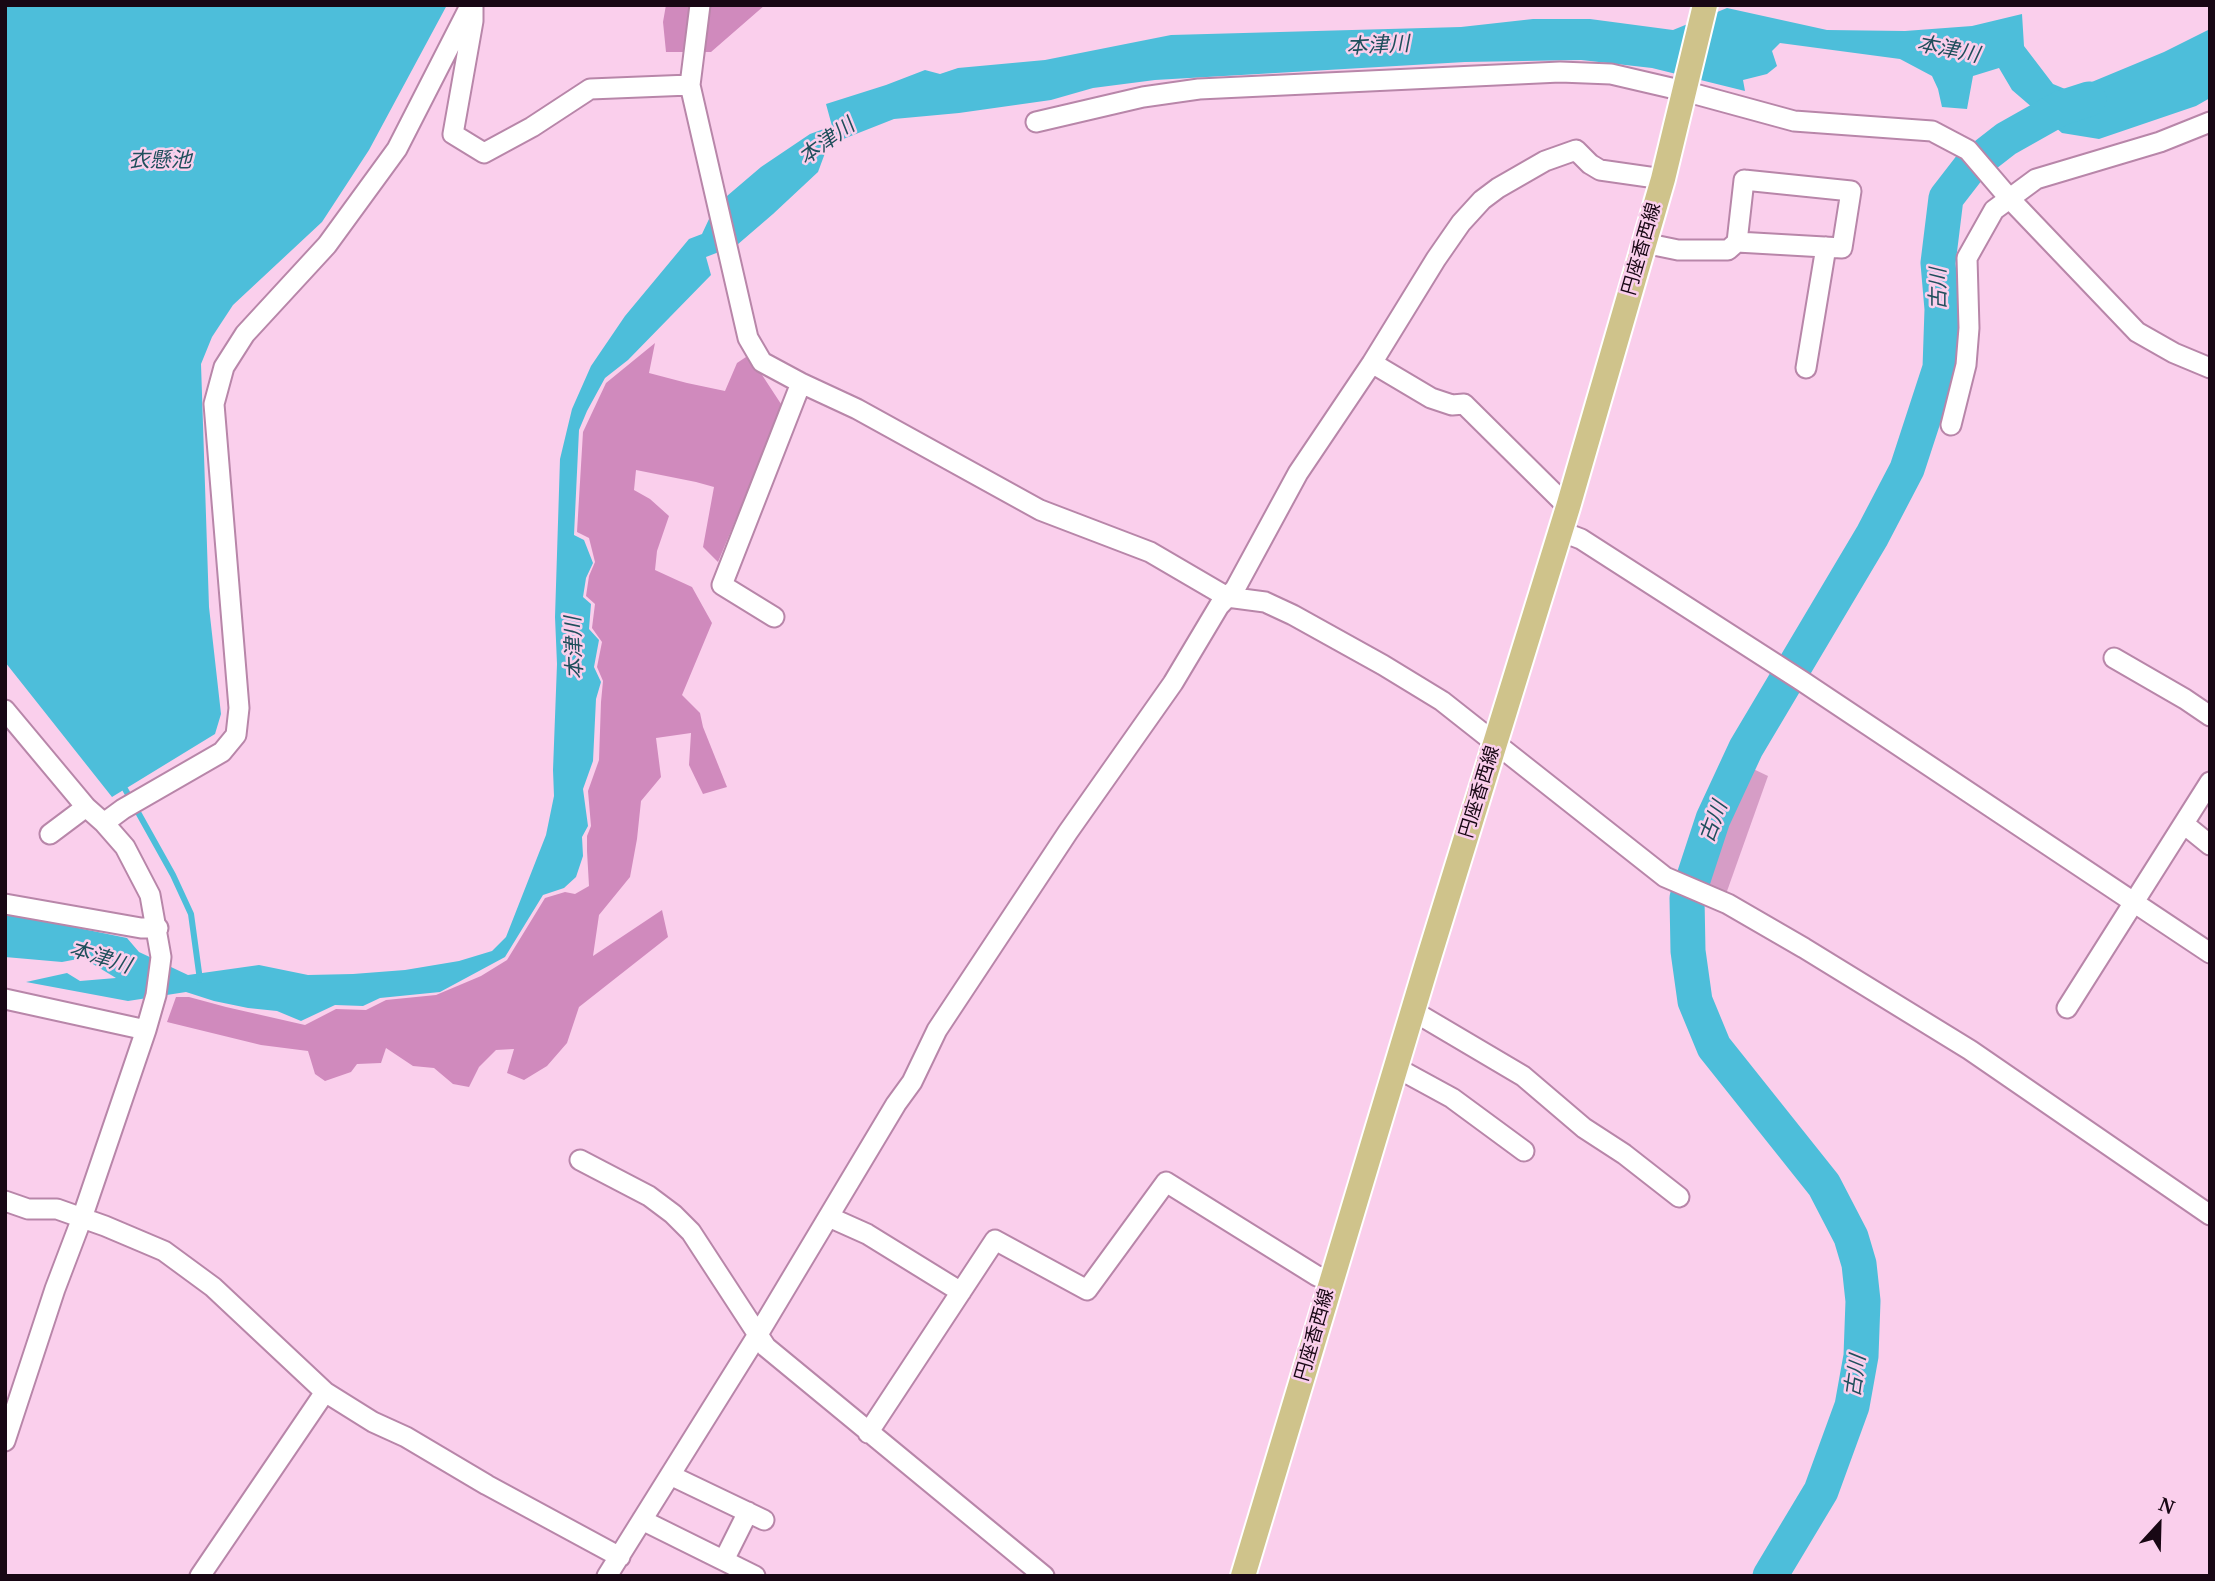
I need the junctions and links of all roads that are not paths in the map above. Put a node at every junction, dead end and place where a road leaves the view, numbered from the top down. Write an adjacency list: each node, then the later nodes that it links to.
1 (472, 5): 4 (street); 28 (street)
2 (700, 5): 4 (street)
3 (1706, 5): 5 (main road, 円座香西線)
4 (690, 85): 16 (street)
5 (1684, 91): 6 (street); 8 (main road, 円座香西線); 9 (street)
6 (1035, 122)
7 (2210, 122): 9 (street)
8 (1663, 179): 11 (main road, 円座香西線); 13 (street)
9 (2007, 195): 15 (street); 17 (street)
10 (1737, 242): 11 (street); 12 (street); 12 (street)
11 (1644, 243): 18 (main road, 円座香西線)
12 (1826, 247): 14 (street)
13 (1372, 363): 18 (street); 20 (street)
14 (1806, 368)
15 (2210, 368)
16 (800, 383): 20 (street); 21 (street)
17 (1951, 425)
18 (1568, 507): 19 (main road, 円座香西線)
19 (1560, 531): 25 (main road, 円座香西線); 32 (street)
20 (1227, 597): 25 (street); 46 (street)
21 (774, 617)
22 (2114, 658): 24 (street)
23 (5, 710): 27 (street)
24 (2210, 716)
25 (1495, 744): 38 (main road, 円座香西線); 45 (street)
26 (2210, 782): 29 (street)
27 (86, 807): 28 (street); 30 (street)
28 (104, 823): 34 (street)
29 (2184, 824): 31 (street); 32 (street)
30 (50, 834)
31 (2210, 845)
32 (2135, 903): 35 (street); 37 (street)
33 (5, 904): 34 (street)
34 (158, 931): 39 (street)
35 (2210, 953)
36 (5, 999): 39 (street)
37 (2067, 1008)
38 (1413, 1011): 40 (main road, 円座香西線); 43 (street)
39 (147, 1026): 47 (street)
40 (1397, 1068): 41 (street); 48 (main road, 円座香西線)
41 (1524, 1151)
42 (580, 1160): 50 (street)
43 (1679, 1197)
44 (5, 1201): 47 (street)
45 (2210, 1215)
46 (830, 1217): 49 (street); 50 (street)
47 (82, 1218): 51 (street); 53 (street)
48 (1331, 1280): 49 (street); 58 (main road, 円座香西線)
49 (961, 1292): 52 (street)
50 (757, 1336): 52 (street); 54 (street)
51 (325, 1392): 56 (street); 59 (street)
52 (869, 1433): 62 (street)
53 (5, 1441)
54 (670, 1475): 55 (street); 57 (street)
55 (642, 1520): 56 (street); 57 (street)
56 (620, 1557): 60 (street)
57 (724, 1560): 61 (street)
58 (1247, 1574)
59 (200, 1576)
60 (607, 1576)
61 (755, 1576)
62 (1044, 1576)

